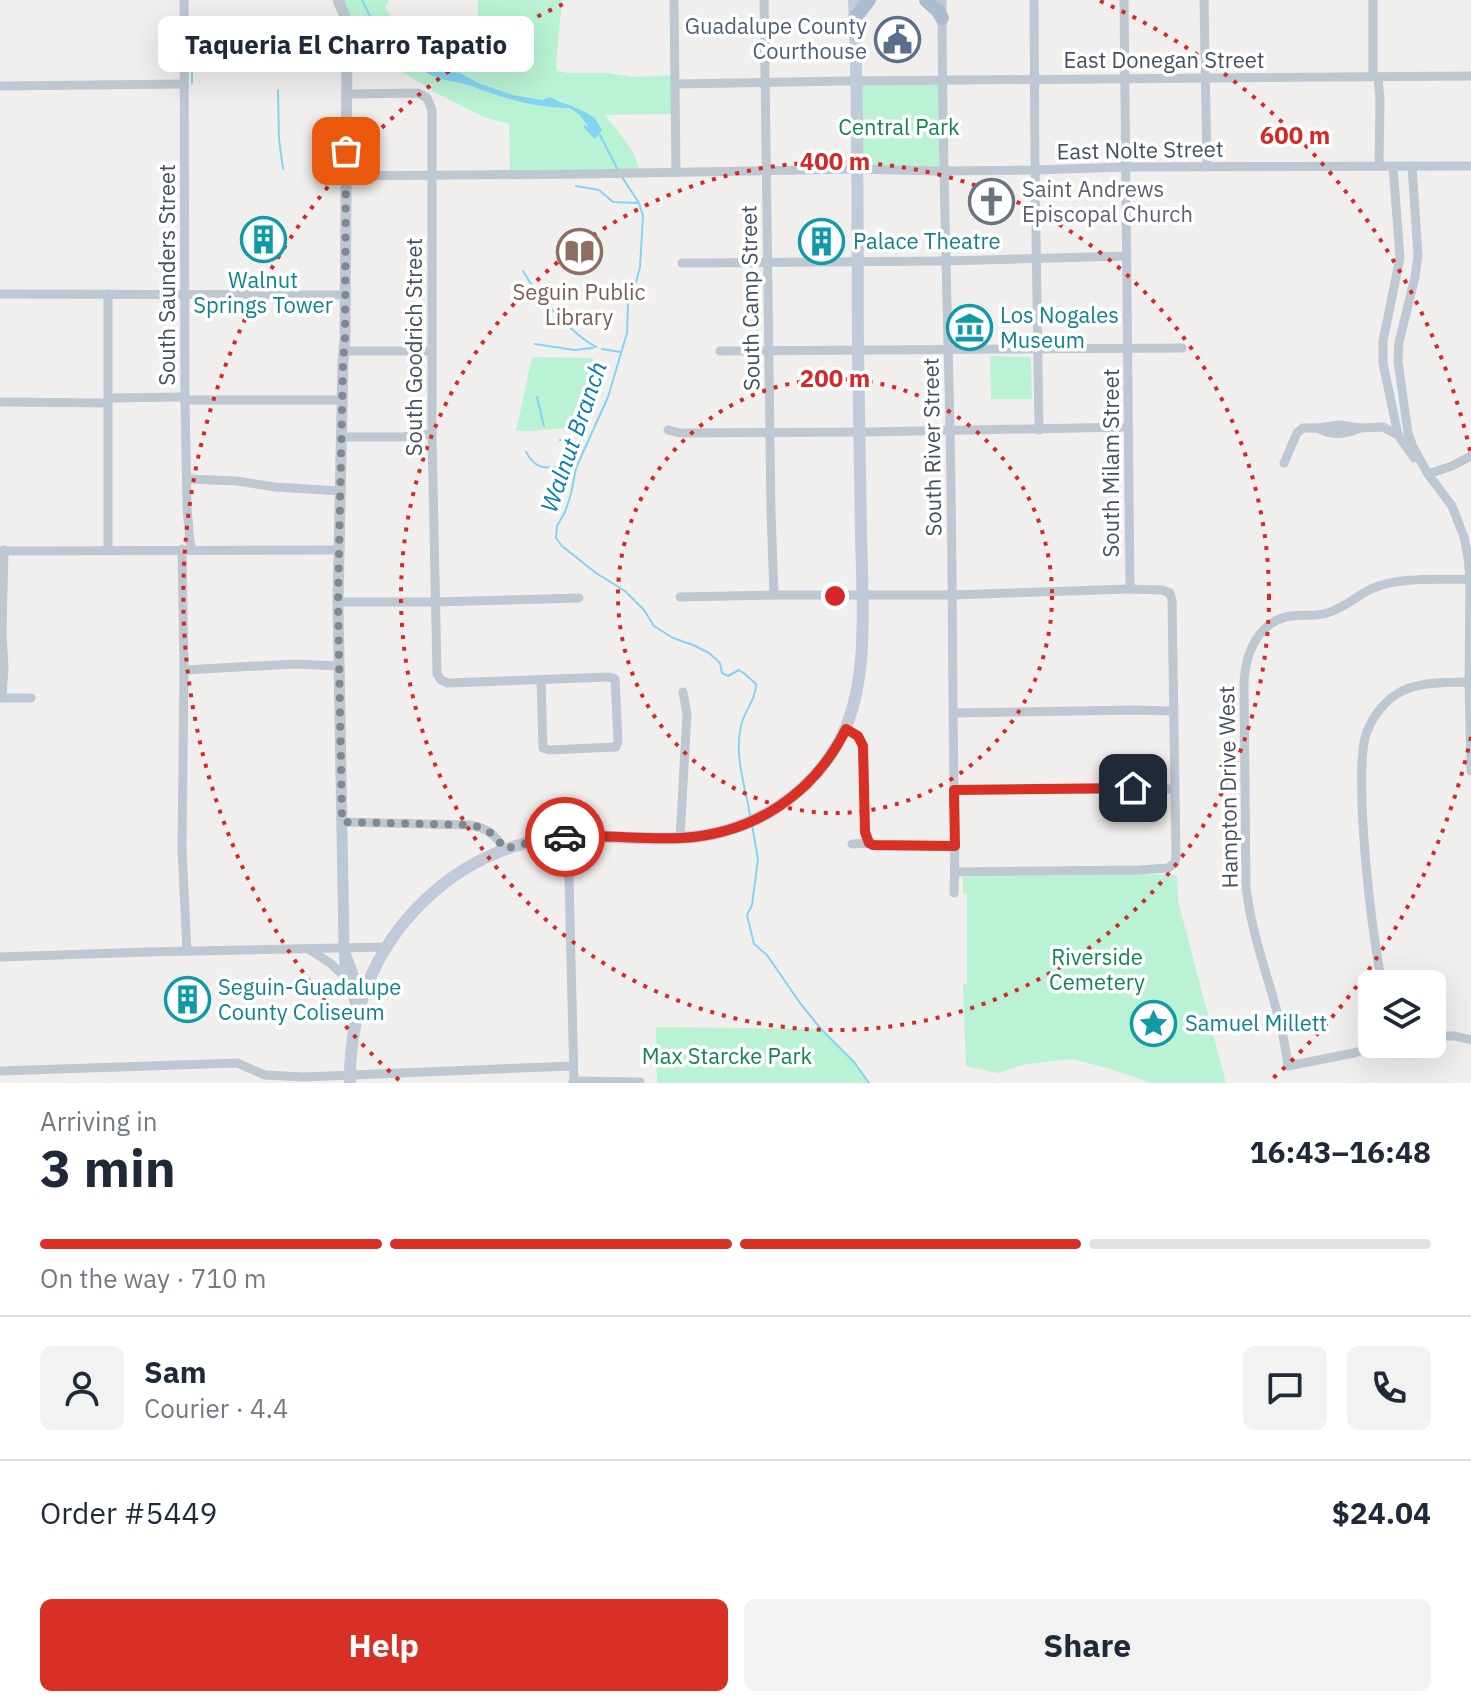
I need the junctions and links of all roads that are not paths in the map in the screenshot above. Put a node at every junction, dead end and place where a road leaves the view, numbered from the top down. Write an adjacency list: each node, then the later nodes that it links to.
1 (184, 0): 23 (street, South Saunders Street)
2 (338, 0): 26 (street)
3 (674, 0): 24 (street)
4 (764, 0): 22 (street, South Camp Street)
5 (854, 0): 13 (main road)
6 (869, 0): 13 (main road)
7 (926, 0): 14 (main road)
8 (942, 0): 14 (street, South River Street)
9 (1034, 0): 19 (street)
10 (1124, 0): 17 (street, South Milam Street)
11 (1204, 0): 18 (street)
12 (1373, 0): 16 (street)
13 (855, 18): 21 (main road)
14 (942, 18): 20 (street, South River Street)
15 (1471, 76): 16 (street, East Donegan Street)
16 (1375, 77): 18 (street, East Donegan Street); 27 (street)
17 (1125, 78): 18 (street, East Donegan Street); 19 (street, East Donegan Street); 31 (street, South Milam Street)
18 (1206, 78): 32 (street)
19 (1035, 79): 20 (street, East Donegan Street); 34 (street)
20 (942, 80): 21 (street, East Donegan Street); 36 (street, South River Street)
21 (857, 81): 22 (street, East Donegan Street); 33 (main road)
22 (764, 83): 24 (street, East Donegan Street); 35 (street, South Camp Street)
23 (184, 84): 25 (street); 50 (street, South Saunders Street)
24 (675, 84): 37 (street)
25 (0, 86)
26 (347, 94): 38 (street); 39 (street, South Goodrich Street)
27 (1379, 165): 28 (street, East Nolte Street); 32 (street, East Nolte Street)
28 (1393, 166): 29 (street, East Nolte Street); 46 (street)
29 (1412, 166): 30 (street, East Nolte Street); 47 (street)
30 (1471, 166)
31 (1127, 167): 32 (street, East Nolte Street); 34 (street, East Nolte Street); 40 (street, South Milam Street)
32 (1207, 167)
33 (857, 169): 35 (street, East Nolte Street); 36 (street, East Nolte Street); 42 (main road)
34 (1035, 170): 36 (street, East Nolte Street); 41 (street)
35 (766, 171): 37 (street, East Nolte Street); 44 (street, South Camp Street)
36 (944, 171): 43 (street, South River Street)
37 (676, 172): 39 (street, East Nolte Street)
38 (346, 176): 39 (street, East Nolte Street); 51 (street)
39 (431, 176): 57 (street, South Goodrich Street)
40 (1127, 256): 41 (street); 52 (street, South Milam Street)
41 (1037, 259): 43 (street); 55 (street)
42 (857, 261): 43 (street); 44 (street); 59 (main road)
43 (946, 261): 60 (street, South River Street)
44 (767, 262): 45 (street); 54 (street, South Camp Street)
45 (682, 263)
46 (1398, 275): 47 (street); 65 (street)
47 (1415, 277): 78 (street)
48 (0, 294): 49 (street)
49 (108, 294): 50 (street); 62 (street)
50 (185, 294): 51 (street); 61 (street, South Saunders Street)
51 (345, 295): 56 (street)
52 (1128, 347): 53 (street); 55 (street); 66 (street, South Milam Street)
53 (1182, 348)
54 (769, 350): 58 (street); 59 (street); 72 (street, South Camp Street)
55 (1038, 350): 60 (street); 69 (street)
56 (344, 351): 57 (street); 63 (street)
57 (432, 351): 73 (street, South Goodrich Street)
58 (720, 351)
59 (858, 351): 60 (street); 71 (main road)
60 (948, 351): 70 (street, South River Street)
61 (185, 398): 62 (street); 63 (street); 79 (street, South Saunders Street)
62 (108, 400): 64 (street); 83 (street)
63 (342, 400): 75 (street)
64 (0, 402)
65 (1394, 418): 67 (street); 74 (street)
66 (1128, 427): 69 (street); 86 (street, South Milam Street)
67 (1383, 427): 74 (street); 77 (street)
68 (668, 430): 72 (street)
69 (1039, 430): 70 (street)
70 (950, 431): 71 (street); 88 (street, South River Street)
71 (860, 432): 72 (street); 89 (main road)
72 (771, 433): 87 (street, South Camp Street)
73 (432, 434): 75 (street); 93 (street, South Goodrich Street)
74 (1398, 435): 78 (street)
75 (341, 437): 80 (street)
76 (1471, 456): 78 (street)
77 (1284, 463)
78 (1425, 470): 85 (street)
79 (188, 479): 80 (street); 81 (street, South Saunders Street)
80 (340, 491): 84 (street)
81 (187, 549): 83 (street); 84 (street); 95 (street, South Saunders Street)
82 (2, 550): 83 (street); 99 (street)
83 (108, 550)
84 (339, 550): 92 (street)
85 (1470, 579): 97 (street); 127 (street, Hampton Drive West)
86 (1130, 589): 88 (street); 101 (street)
87 (774, 595): 89 (street); 90 (street)
88 (952, 595): 89 (street); 102 (street, South River Street)
89 (862, 596): 103 (main road)
90 (680, 597)
91 (579, 598): 93 (street)
92 (338, 602): 93 (street); 94 (street)
93 (435, 602): 96 (street, South Goodrich Street)
94 (339, 666): 95 (street); 107 (street)
95 (184, 670): 119 (street, South Saunders Street)
96 (541, 680): 96 (street)
97 (1469, 682): 104 (street); 121 (street)
98 (683, 692): 109 (street)
99 (1, 698): 100 (street)
100 (31, 698)
101 (1174, 711): 102 (street); 105 (street)
102 (953, 713): 106 (street, South River Street)
103 (846, 729): 109 (main road); 110 (street)
104 (1471, 771)
105 (1175, 789): 106 (street); 114 (street)
106 (954, 790): 112 (street, South River Street)
107 (342, 822): 113 (street); 116 (street)
108 (568, 836): 109 (main road); 113 (main road); 128 (street)
109 (680, 838)
110 (869, 843): 111 (street); 112 (street)
111 (852, 844)
112 (955, 846): 114 (street, South River Street)
113 (504, 849): 117 (main road)
114 (955, 872): 115 (street, South River Street)
115 (954, 893)
116 (344, 947): 117 (street); 118 (street); 122 (street); 123 (street)
117 (386, 947): 123 (main road)
118 (307, 949): 119 (street); 122 (street)
119 (187, 951): 120 (street)
120 (0, 957)
121 (1380, 970)
122 (345, 977): 124 (street)
123 (362, 996): 124 (main road)
124 (356, 1016): 130 (main road)
125 (1446, 1036): 126 (street)
126 (1471, 1040)
127 (1358, 1052)
128 (572, 1066): 130 (street); 131 (street)
129 (0, 1071): 130 (street)
130 (350, 1079)
131 (574, 1082): 132 (street)
132 (640, 1082)

